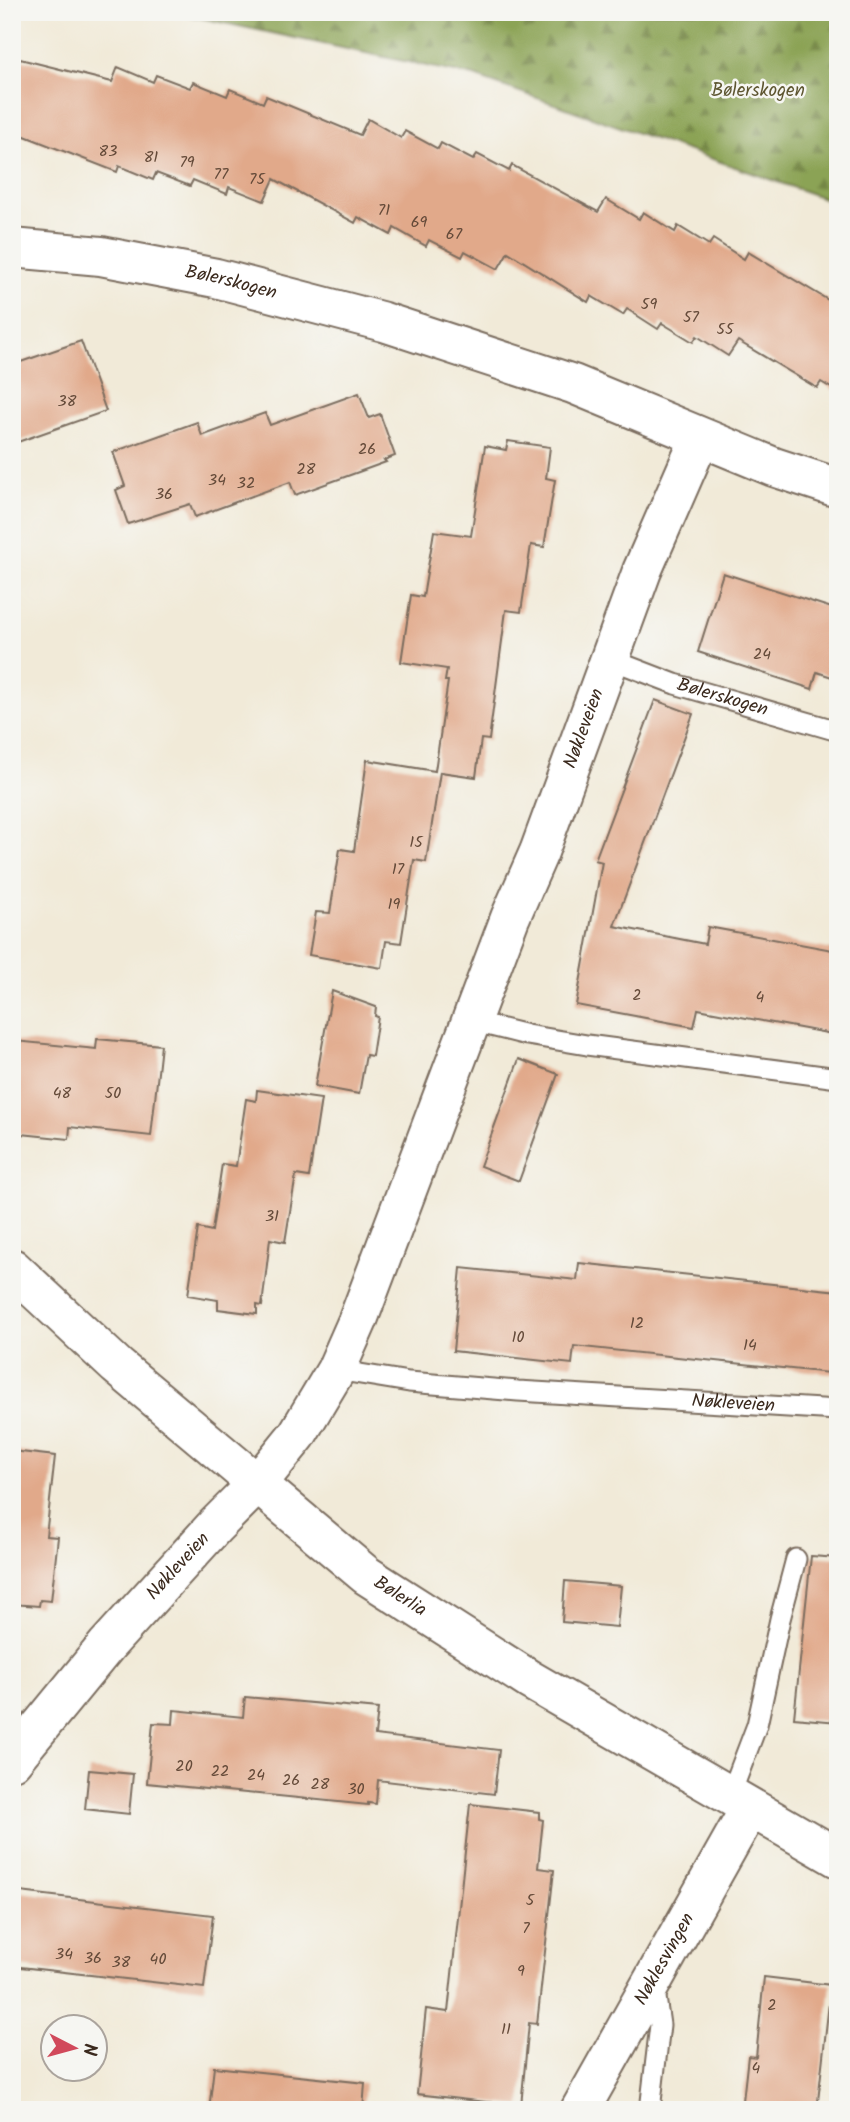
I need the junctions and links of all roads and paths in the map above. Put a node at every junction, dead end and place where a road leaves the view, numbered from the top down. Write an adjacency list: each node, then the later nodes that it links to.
1 (12, 248): 2 (street, Bølerskogen)
2 (700, 438): 3 (street, Bølerskogen); 4 (street, Nøkleveien)
3 (838, 488)
4 (610, 659): 5 (lane, Bølerskogen); 6 (street, Nøkleveien)
5 (838, 731)
6 (471, 1021): 7 (lane); 9 (street, Nøkleveien)
7 (838, 1078)
8 (12, 1268): 11 (street, Bølerlia)
9 (336, 1370): 10 (lane, Nøkleveien); 11 (street, Nøkleveien)
10 (838, 1410)
11 (258, 1483): 13 (street, Nøkleveien); 14 (street, Bølerlia)
12 (796, 1559): 14 (lane)
13 (12, 1761)
14 (740, 1802): 15 (street, Bølerlia); 16 (street, Nøklesvingen)
15 (838, 1858)
16 (654, 1980): 17 (street, Nøklesvingen); 18 (lane)
17 (580, 2110)
18 (650, 2110)

